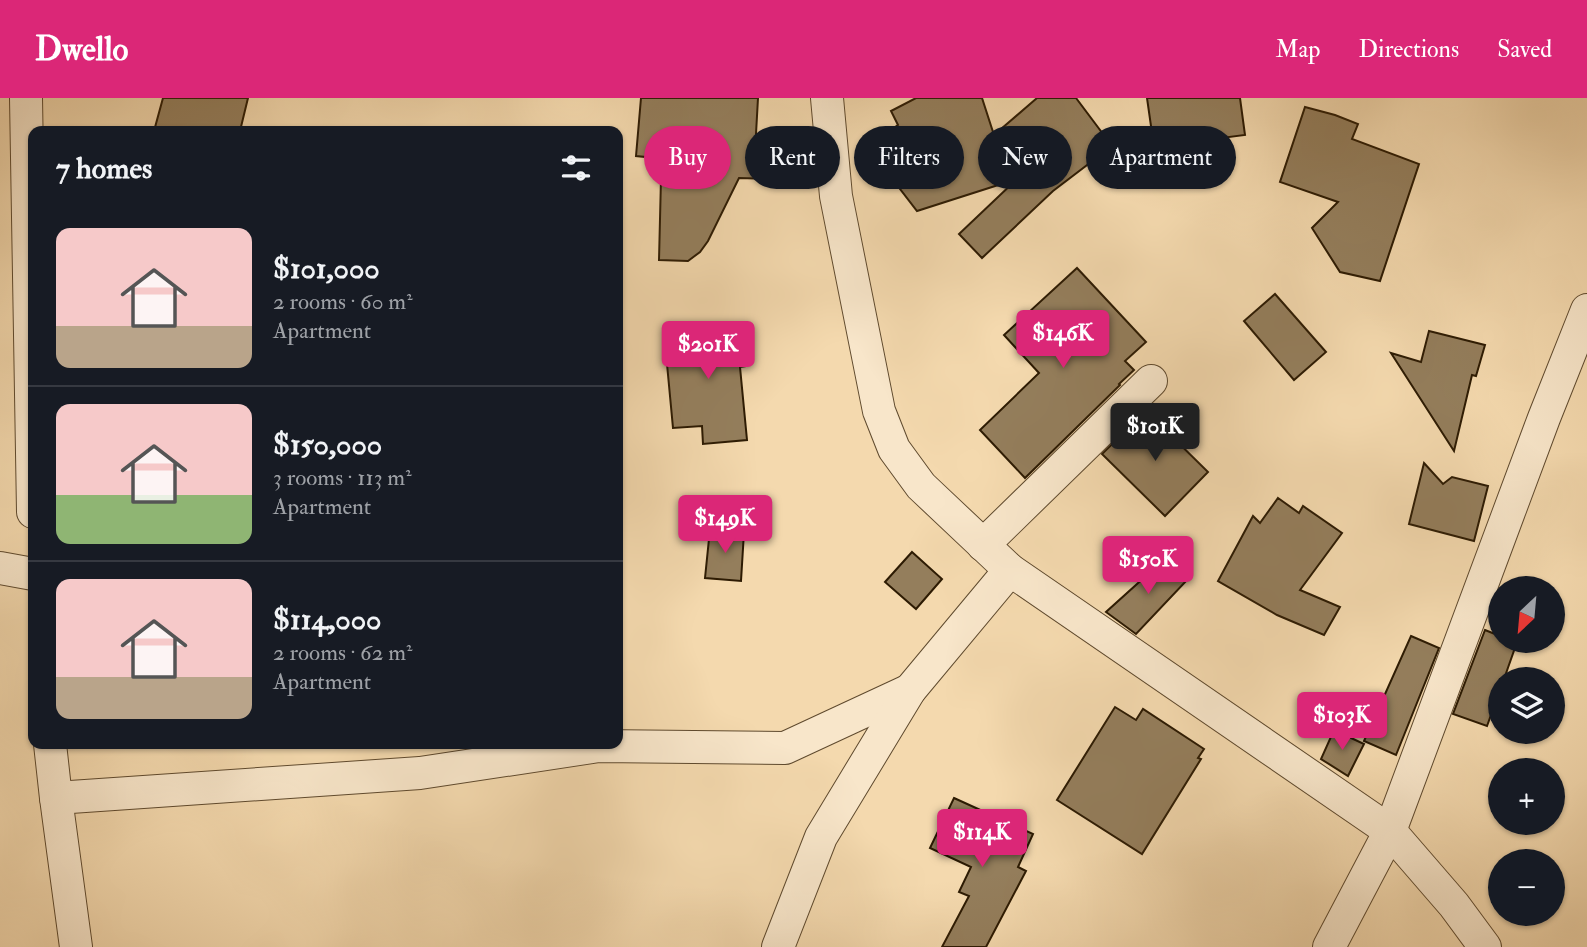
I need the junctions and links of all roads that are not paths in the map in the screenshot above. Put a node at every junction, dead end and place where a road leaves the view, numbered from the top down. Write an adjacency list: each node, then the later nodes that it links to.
1 (26, 98): 3 (street)
2 (827, 98): 6 (street)
3 (28, 216)
4 (1587, 310): 15 (street)
5 (1151, 381): 6 (street)
6 (984, 545): 8 (street)
7 (0, 568): 9 (street)
8 (1010, 570): 10 (street); 15 (street)
9 (28, 573)
10 (910, 690): 11 (street); 17 (street)
11 (623, 746)
12 (51, 749): 14 (street)
13 (578, 749): 14 (street)
14 (56, 798): 16 (street)
15 (1390, 831): 18 (street); 19 (street)
16 (76, 947)
17 (778, 947)
18 (1329, 947)
19 (1485, 947)

